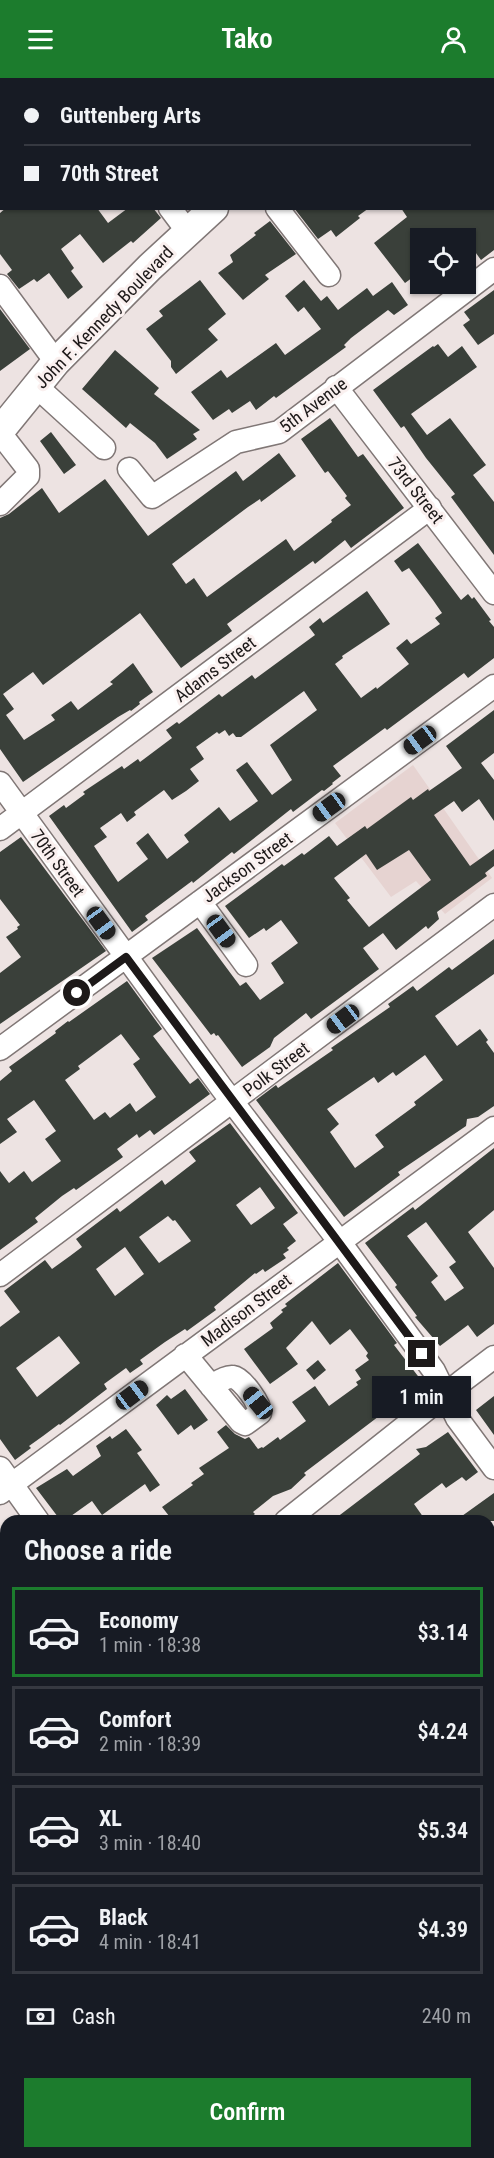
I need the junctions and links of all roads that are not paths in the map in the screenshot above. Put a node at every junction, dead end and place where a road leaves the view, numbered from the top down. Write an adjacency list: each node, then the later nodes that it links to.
1 (172, 210): 4 (street)
2 (212, 210): 4 (main road, John F. Kennedy Boulevard)
3 (279, 210): 6 (street)
4 (188, 232): 8 (main road, John F. Kennedy Boulevard)
5 (494, 269): 10 (street, 5th Avenue)
6 (329, 275)
7 (0, 286): 8 (street)
8 (56, 362): 9 (main road, John F. Kennedy Boulevard)
9 (36, 386): 11 (main road, John F. Kennedy Boulevard); 12 (street)
10 (336, 387): 13 (street, 5th Avenue); 15 (street, 73rd Street)
11 (0, 432): 14 (street)
12 (104, 448)
13 (129, 469)
14 (0, 504)
15 (430, 508): 16 (street, 73rd Street); 19 (street, Adams Street)
16 (494, 593)
17 (494, 687): 21 (street, Jackson Street)
18 (0, 783): 19 (street, 70th Street)
19 (22, 813): 20 (street, Adams Street); 23 (street, 70th Street)
20 (0, 829)
21 (200, 902): 23 (street, Jackson Street); 24 (street)
22 (494, 905): 26 (street, Polk Street)
23 (126, 957): 25 (street, Jackson Street); 26 (street, 70th Street)
24 (246, 965)
25 (0, 1049)
26 (232, 1101): 28 (street, 70th Street); 29 (street, Polk Street)
27 (494, 1128): 28 (street, Madison Street)
28 (339, 1241): 30 (street, Madison Street); 33 (street, 70th Street)
29 (0, 1275)
30 (185, 1355): 32 (street); 35 (street, Madison Street)
31 (494, 1357): 33 (street)
32 (211, 1386)
33 (446, 1393): 34 (street, 70th Street); 36 (street)
34 (494, 1468)
35 (4, 1482): 37 (street)
36 (309, 1514)
37 (33, 1515)

